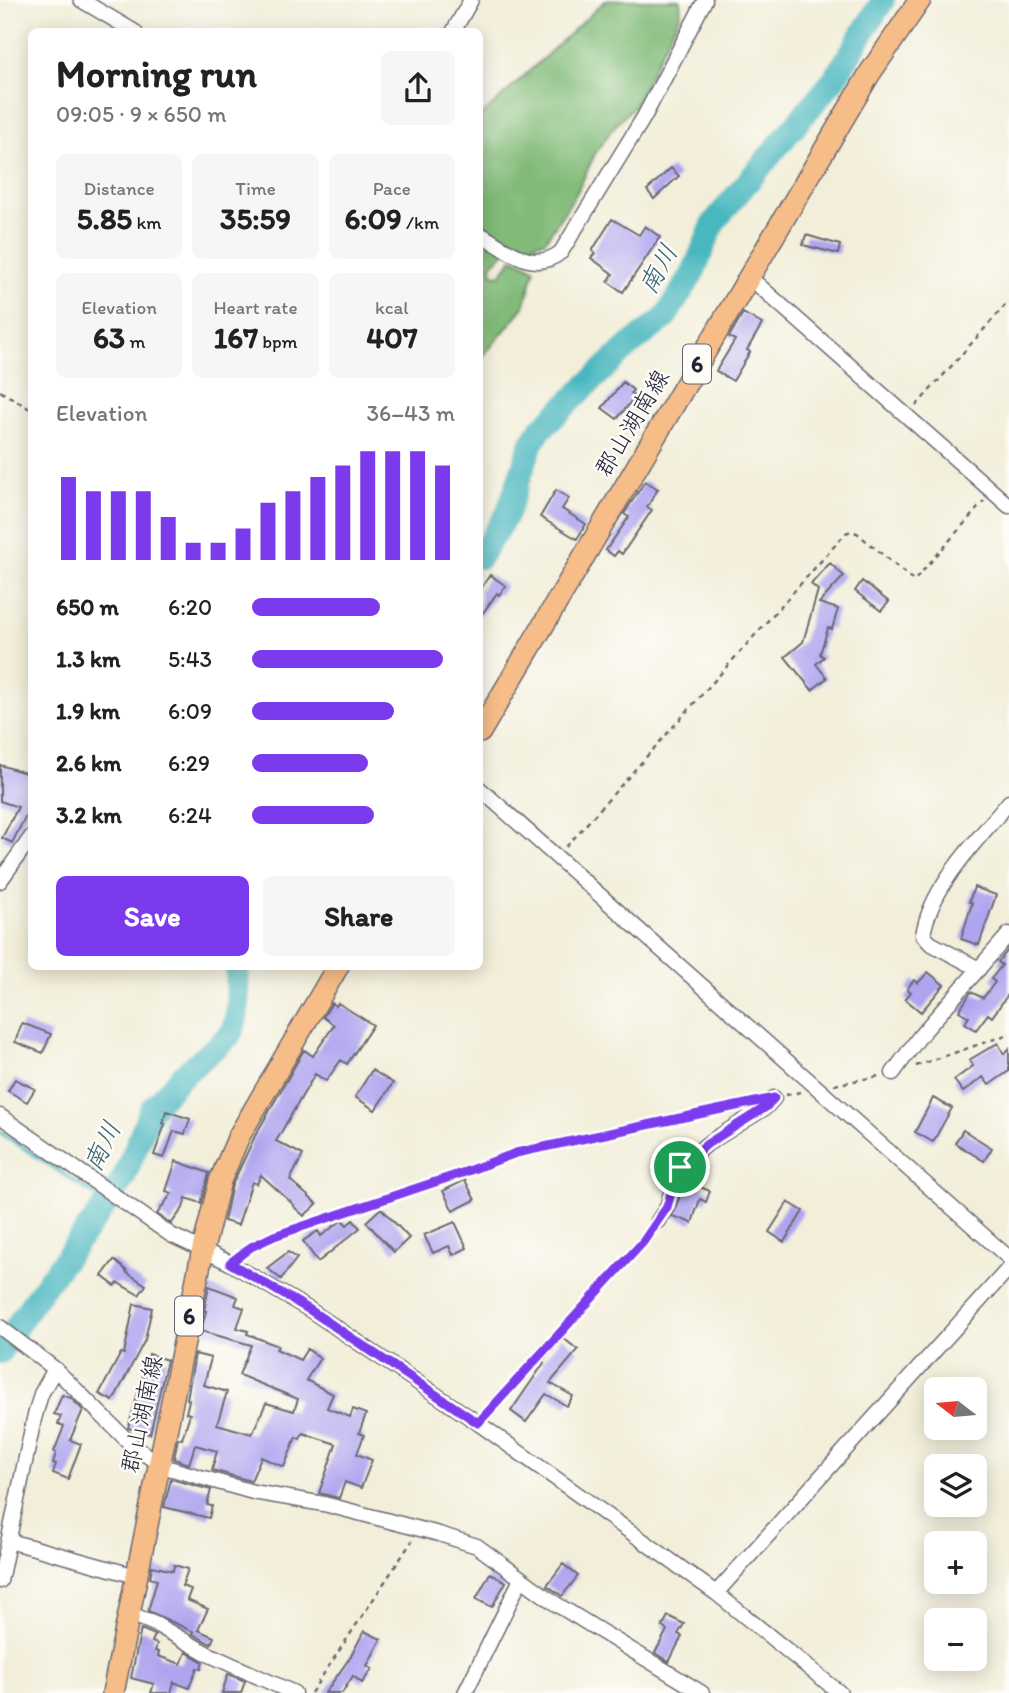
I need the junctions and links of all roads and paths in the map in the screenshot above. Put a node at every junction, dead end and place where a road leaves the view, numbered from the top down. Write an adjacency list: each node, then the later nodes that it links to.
1 (81, 0): 5 (street)
2 (471, 0): 6 (street)
3 (705, 0): 7 (street)
4 (920, 0): 8 (main road, 郡山湖南線 / 6)
5 (128, 28)
6 (455, 28)
7 (483, 236)
8 (749, 277): 12 (street); 15 (main road, 郡山湖南線 / 6)
9 (1009, 301): 12 (path)
10 (0, 391): 11 (path)
11 (28, 408)
12 (907, 416): 13 (street)
13 (992, 492): 14 (street); 19 (path)
14 (1009, 506)
15 (483, 727)
16 (483, 792): 19 (street)
17 (1009, 802): 22 (street)
18 (28, 842): 20 (street)
19 (556, 857): 26 (street)
20 (0, 881)
21 (1009, 934): 22 (street)
22 (979, 969): 25 (street)
23 (336, 970): 30 (main road, 郡山湖南線 / 6)
24 (1009, 1034): 25 (path)
25 (893, 1073): 26 (path)
26 (818, 1088): 27 (path); 31 (street)
27 (774, 1098): 29 (street); 32 (path)
28 (0, 1116): 30 (street)
29 (658, 1221): 36 (path)
30 (203, 1248): 32 (street); 37 (main road, 郡山湖南線 / 6)
31 (1009, 1258)
32 (230, 1263): 36 (street)
33 (1009, 1268): 43 (street)
34 (2, 1328): 35 (street)
35 (55, 1369): 37 (street); 39 (street)
36 (478, 1423): 43 (street)
37 (159, 1462): 38 (street); 40 (main road, 郡山湖南線 / 6)
38 (418, 1528): 41 (street); 47 (path)
39 (9, 1541): 40 (street); 42 (street)
40 (136, 1576): 44 (main road, 郡山湖南線 / 6)
41 (521, 1579): 48 (street); 49 (street)
42 (0, 1581)
43 (716, 1593): 50 (street)
44 (129, 1613): 45 (main road, 郡山湖南線 / 6); 46 (street)
45 (113, 1693)
46 (294, 1693)
47 (311, 1693)
48 (465, 1693)
49 (702, 1693)
50 (840, 1693)

